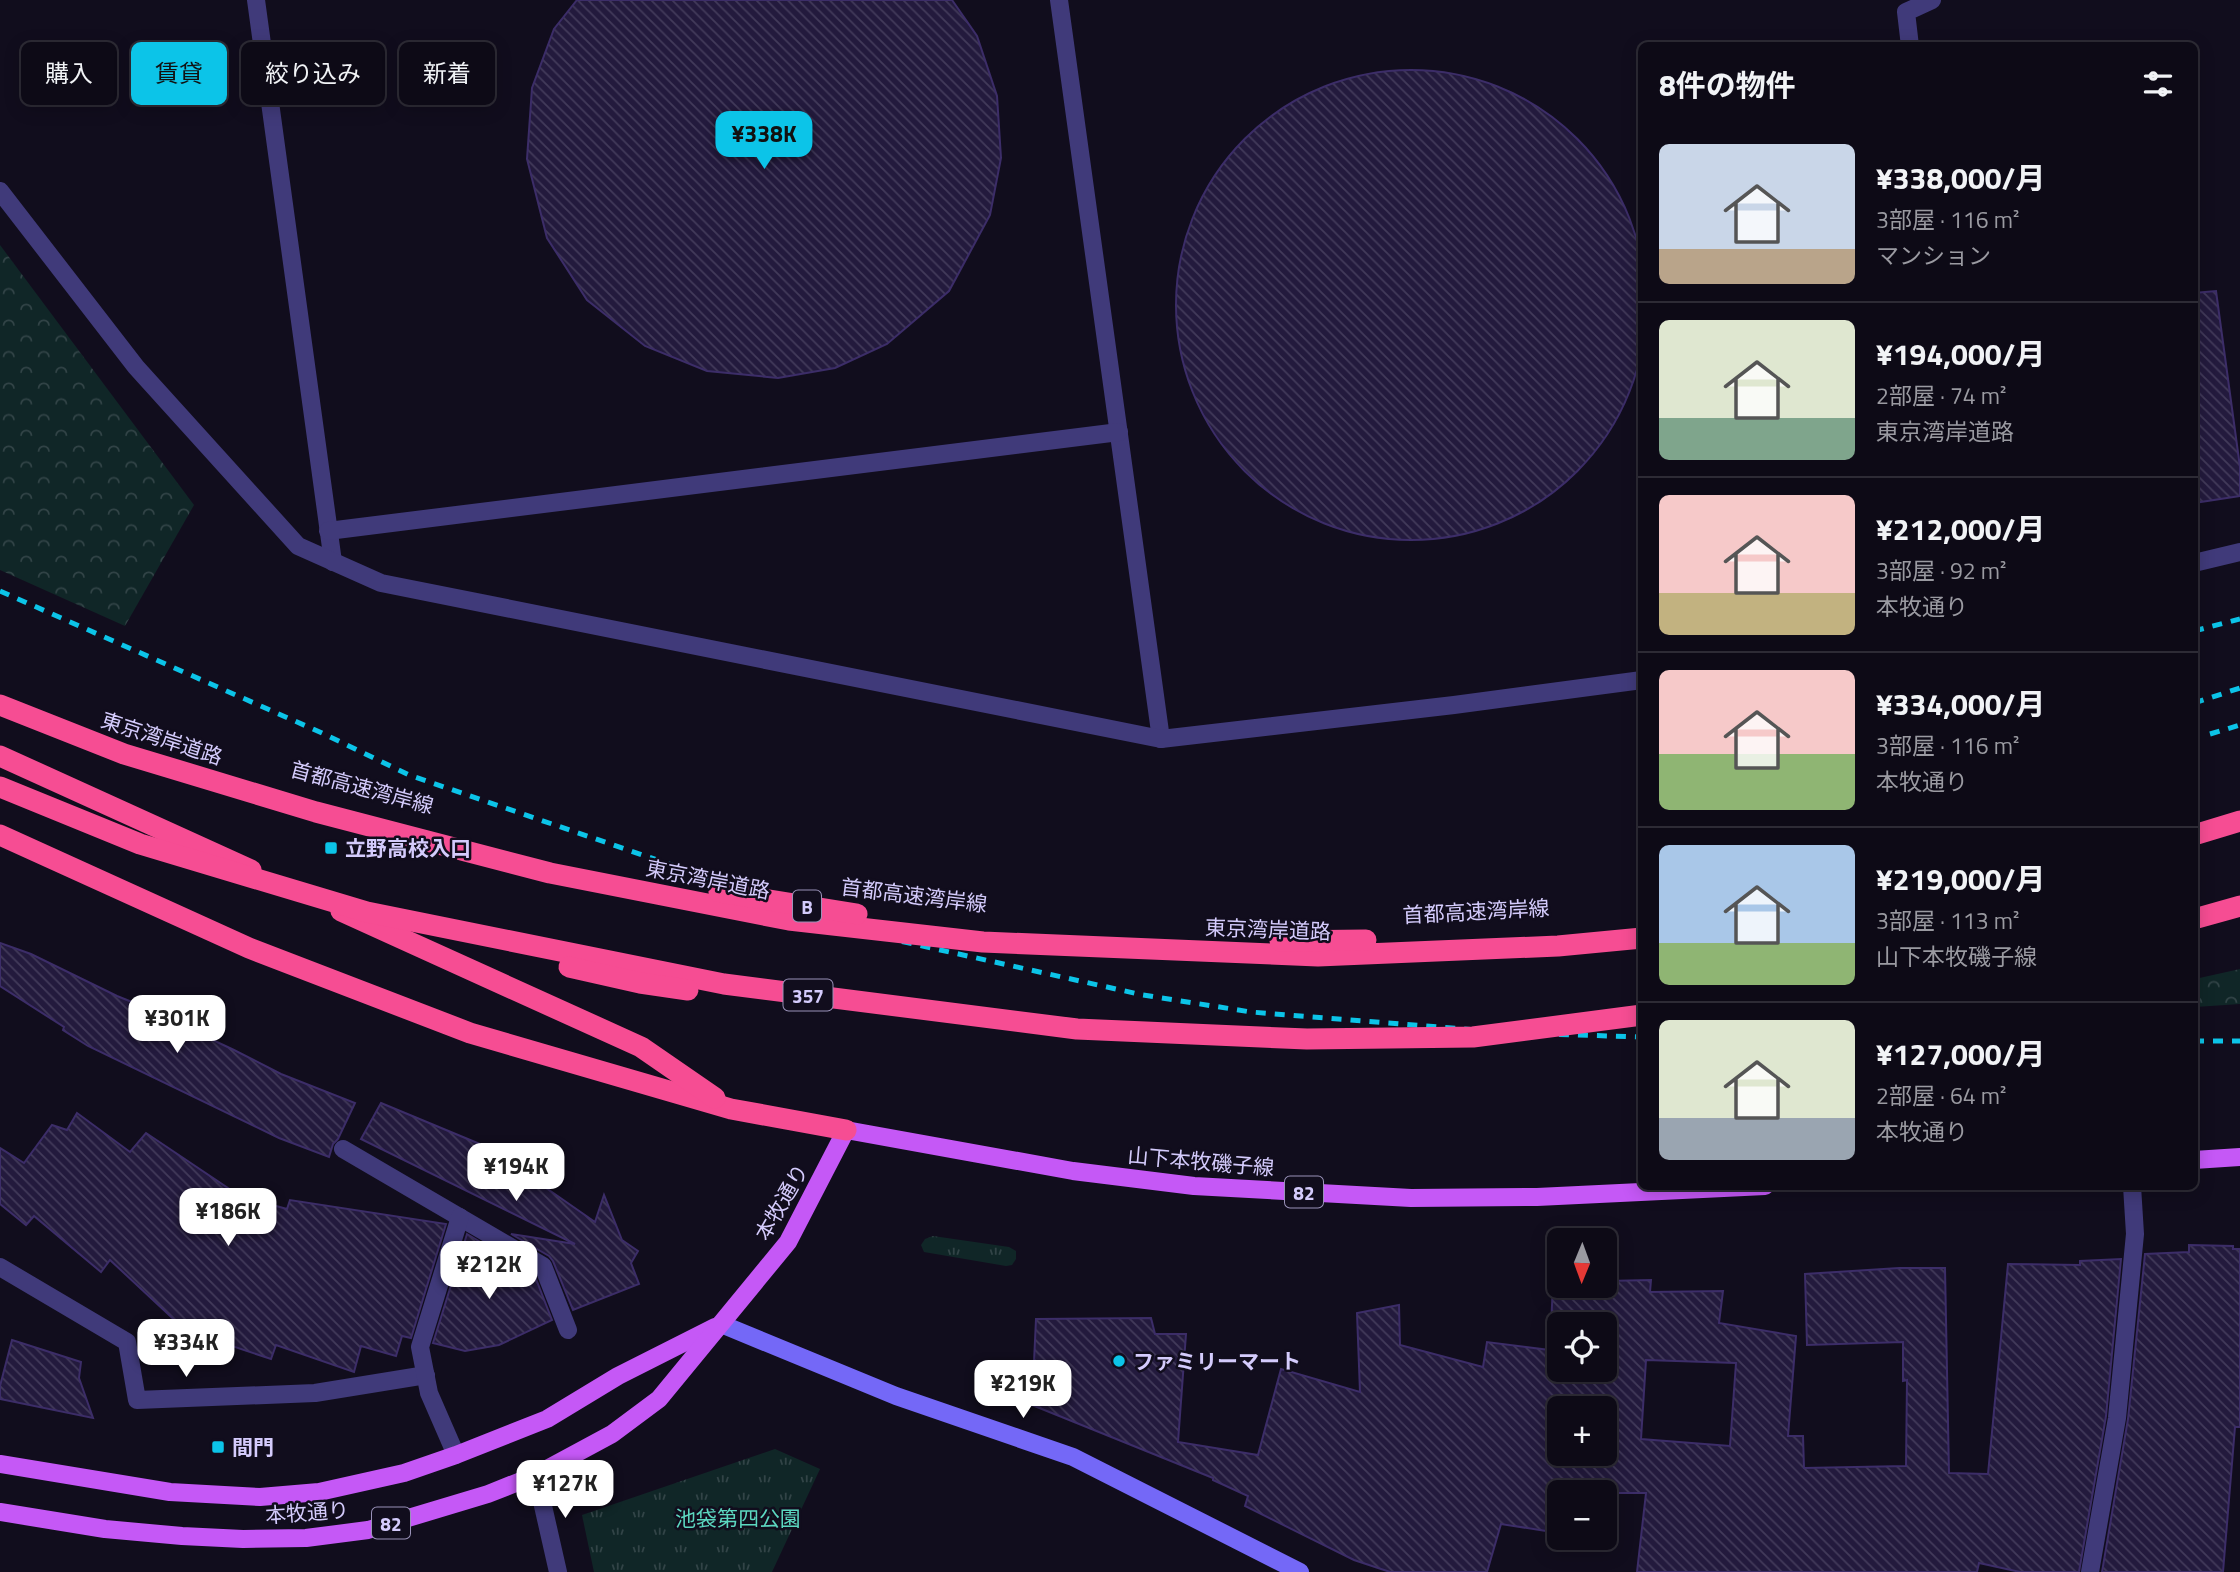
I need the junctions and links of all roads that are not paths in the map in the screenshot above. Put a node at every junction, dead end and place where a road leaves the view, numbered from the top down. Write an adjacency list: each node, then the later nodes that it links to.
1 (256, 0): 8 (street)
2 (1059, 0): 7 (street)
3 (1932, 0): 4 (street)
4 (1902, 6): 5 (street)
5 (1909, 42)
6 (0, 191): 10 (street)
7 (1119, 432): 8 (street); 15 (street)
8 (328, 531): 10 (street)
9 (2240, 552): 11 (street)
10 (333, 562): 15 (street)
11 (2198, 562)
12 (1638, 681): 15 (street)
13 (0, 693): 28 (highway, 首都高速湾岸線 / B, bridge)
14 (0, 705): 29 (highway, 東京湾岸道路, bridge)
15 (1161, 739)
16 (0, 756): 32 (highway)
17 (0, 787): 30 (highway, 357, bridge)
18 (0, 802): 31 (highway, bridge)
19 (2240, 810): 20 (highway)
20 (2198, 821)
21 (2240, 821): 22 (highway)
22 (2198, 834)
23 (0, 835): 32 (highway)
24 (2240, 893): 25 (highway)
25 (2198, 905)
26 (2240, 906): 27 (highway)
27 (2198, 918)
28 (1638, 925)
29 (1638, 938)
30 (1638, 1016)
31 (1638, 1025)
32 (732, 1109): 33 (highway)
33 (846, 1130): 37 (main road, 山下本牧磯子線 / 82); 41 (main road, 本牧通り / 82)
34 (343, 1149): 39 (street)
35 (2240, 1157): 36 (main road)
36 (2198, 1160)
37 (1682, 1190)
38 (2132, 1190): 50 (street)
39 (460, 1217): 42 (street); 43 (street)
40 (0, 1267): 43 (street)
41 (721, 1324): 44 (main road, 本牧通り / 82); 46 (main road, 本牧通り / 82); 49 (street)
42 (568, 1330)
43 (426, 1375): 44 (street)
44 (456, 1455): 45 (main road, 本牧通り / 82)
45 (0, 1464)
46 (536, 1475): 47 (main road, 本牧通り / 82); 48 (street)
47 (0, 1512)
48 (558, 1572)
49 (1300, 1572)
50 (2090, 1572)

